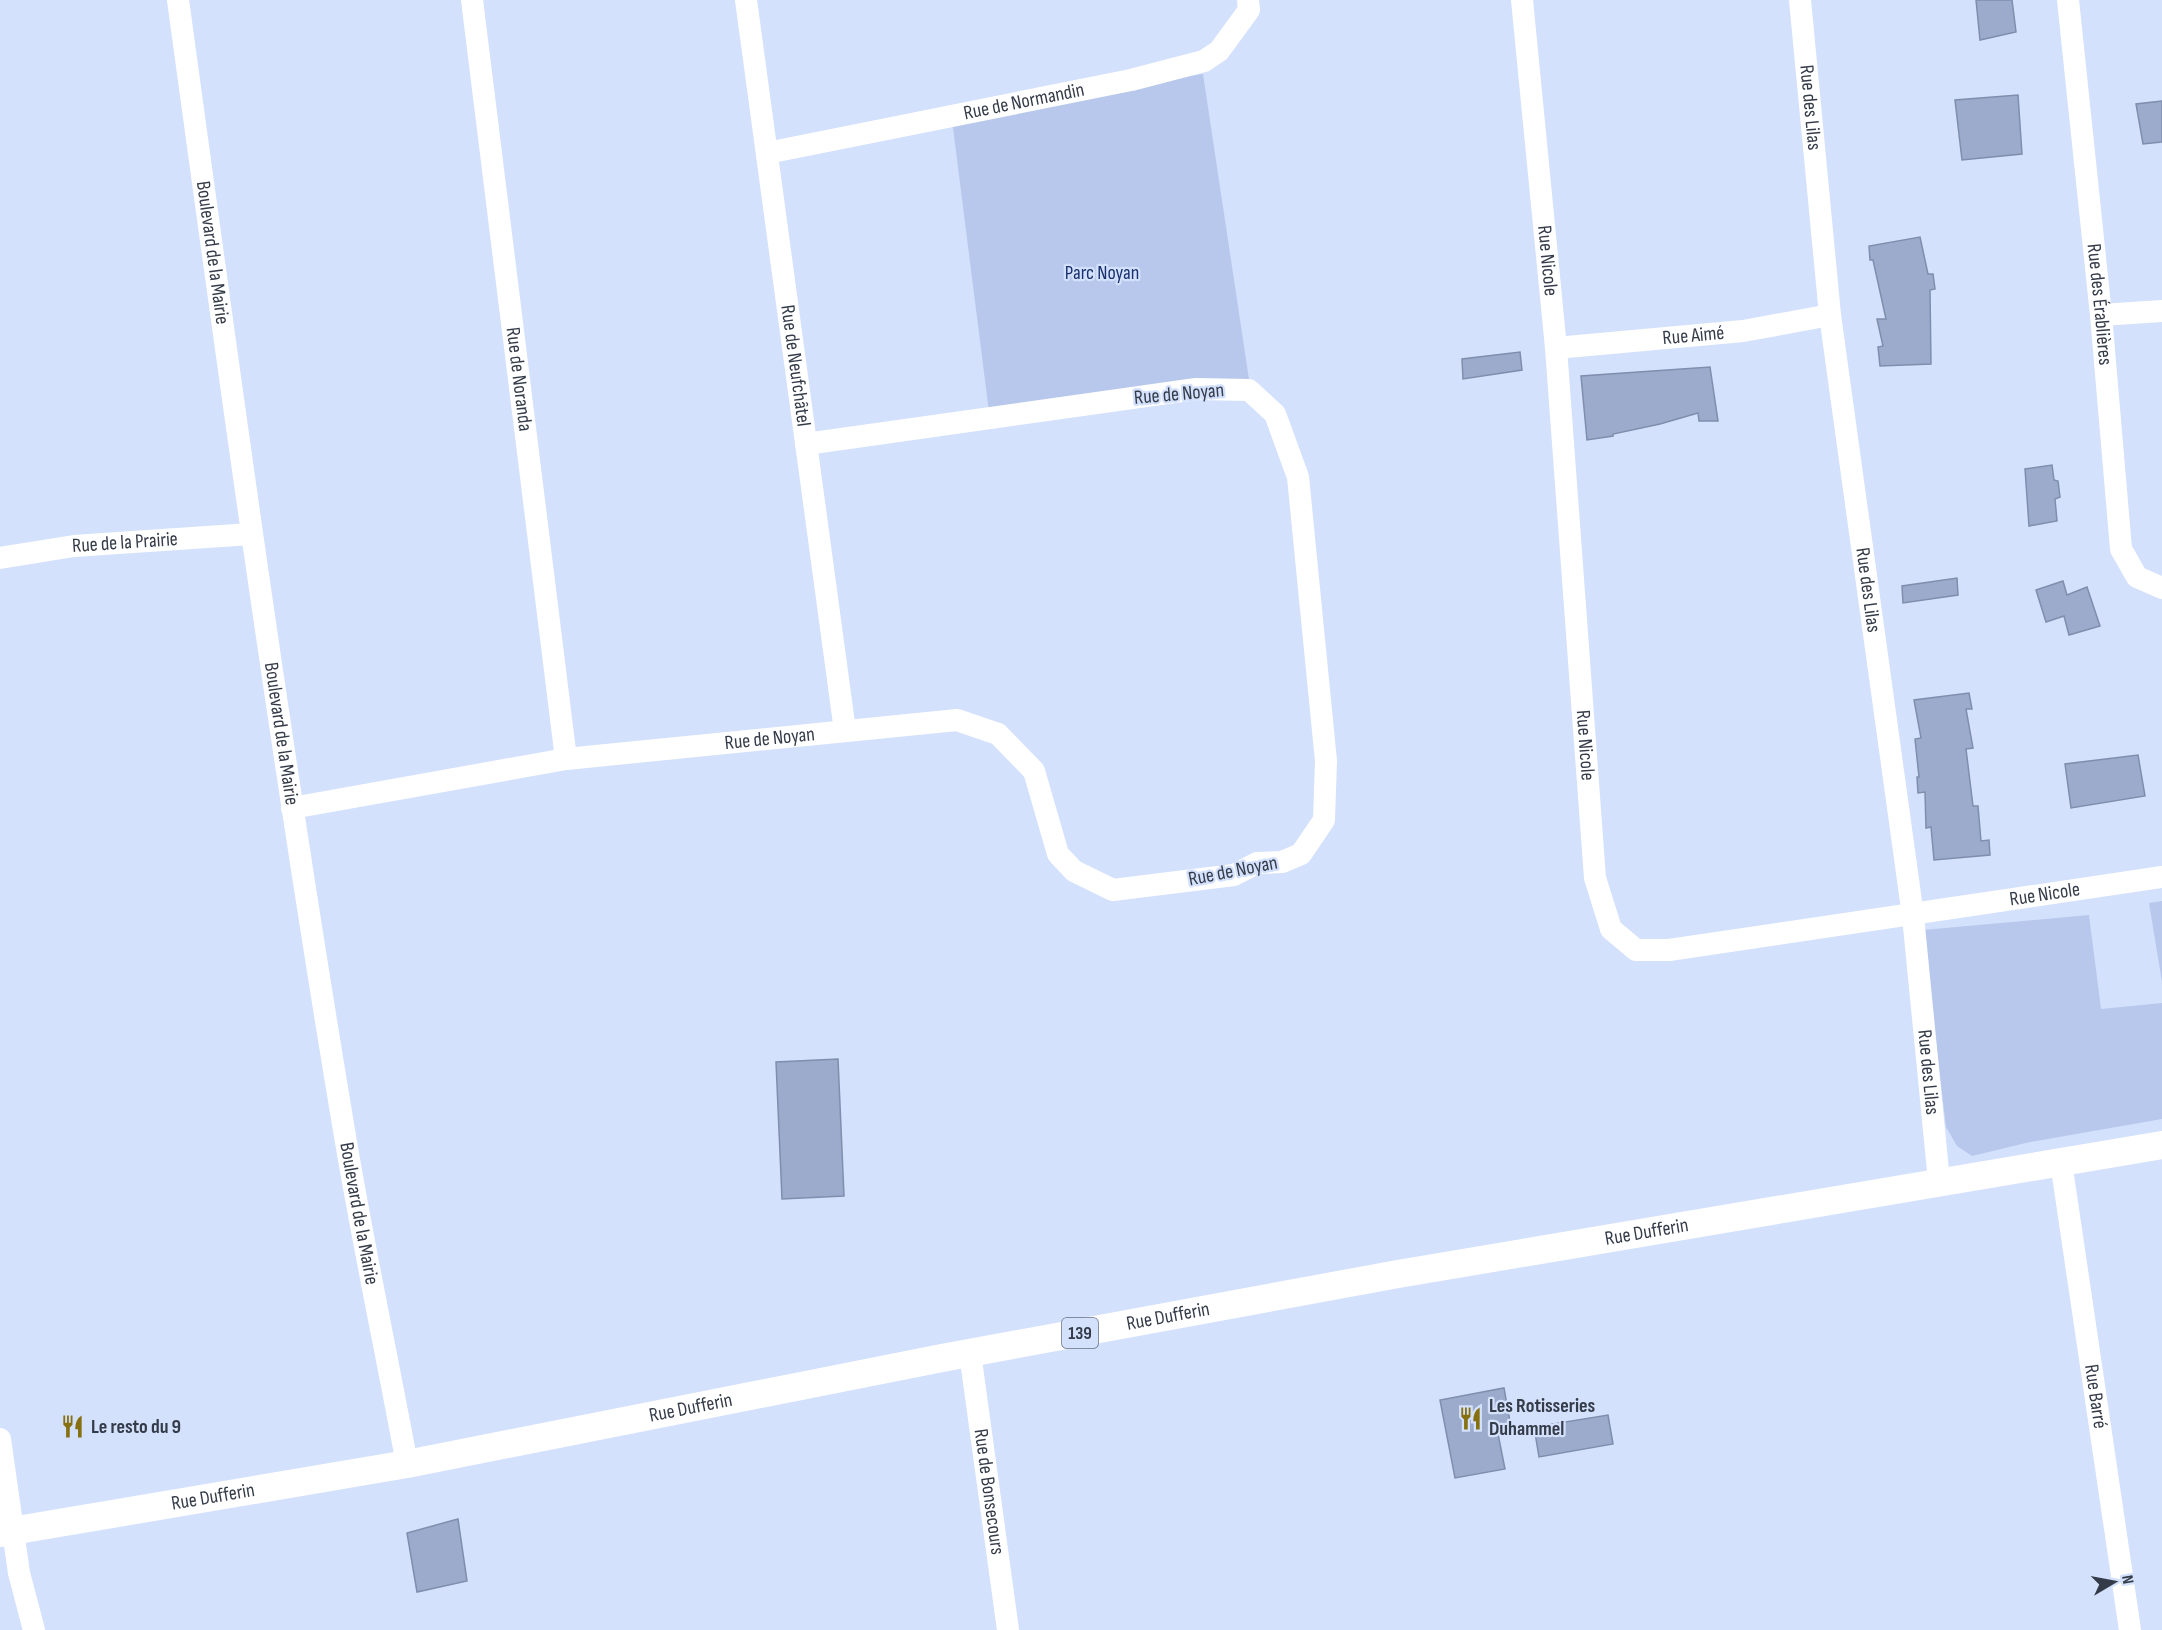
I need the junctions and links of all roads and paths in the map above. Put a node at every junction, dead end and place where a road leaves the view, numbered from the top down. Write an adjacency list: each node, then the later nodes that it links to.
1 (178, 0): 14 (street, Boulevard de la Mairie)
2 (472, 0): 18 (street, Rue de Noranda)
3 (746, 0): 8 (street, Rue de Neufchâtel)
4 (1248, 0): 8 (street, Rue de Normandin)
5 (1522, 0): 12 (street, Rue Nicole)
6 (1800, 0): 10 (street, Rue des Lilas)
7 (2068, 0): 11 (street, Rue des Érablières)
8 (767, 153): 13 (street, Rue de Neufchâtel)
9 (2162, 311): 11 (street)
10 (1830, 315): 12 (street, Rue Aimé); 21 (street, Rue des Lilas)
11 (2101, 315): 16 (street, Rue des Érablières)
12 (1556, 348): 21 (street, Rue Nicole)
13 (806, 444): 17 (street, Rue de Neufchâtel); 17 (street, Rue de Noyan)
14 (251, 534): 15 (street, Rue de la Prairie); 19 (street, Boulevard de la Mairie)
15 (0, 558)
16 (2162, 588)
17 (845, 731): 18 (street, Rue de Noyan)
18 (566, 759): 19 (street, Rue de Noyan)
19 (292, 808): 27 (street, Boulevard de la Mairie)
20 (2162, 877): 21 (street, Rue Nicole)
21 (1913, 916): 24 (street, Rue des Lilas)
22 (2162, 1145): 23 (main road, Rue Dufferin / 139)
23 (2061, 1162): 24 (main road, Rue Dufferin / 139); 31 (street, Rue Barré)
24 (1939, 1181): 25 (main road, Rue Dufferin / 139)
25 (970, 1353): 27 (main road, Rue Dufferin / 139); 30 (street, Rue de Bonsecours)
26 (0, 1439): 28 (street)
27 (407, 1464): 28 (main road, Rue Dufferin / 139)
28 (6, 1532): 29 (street)
29 (34, 1630)
30 (1008, 1630)
31 (2130, 1630)

